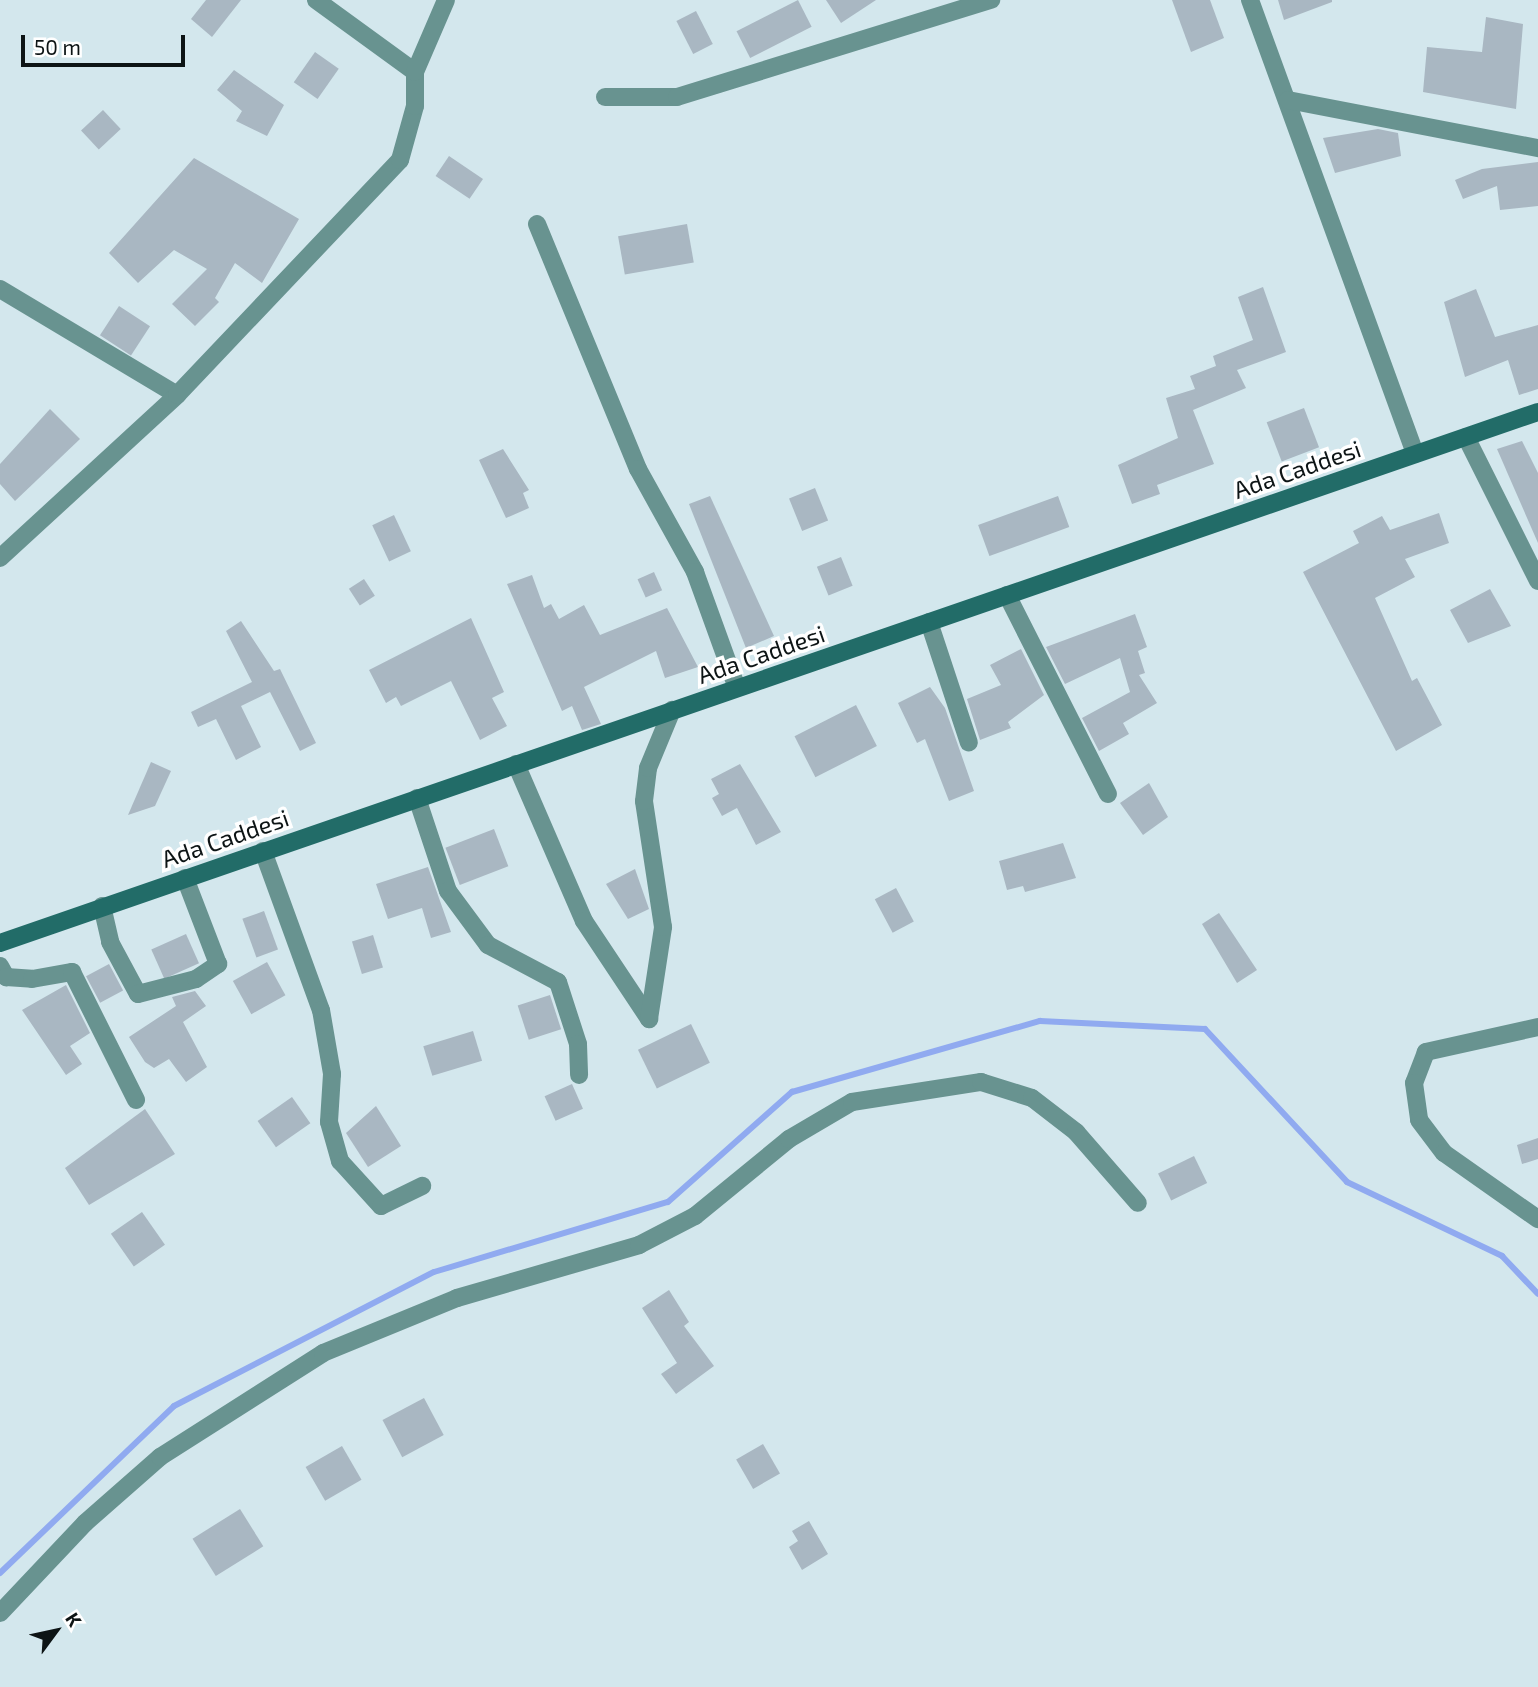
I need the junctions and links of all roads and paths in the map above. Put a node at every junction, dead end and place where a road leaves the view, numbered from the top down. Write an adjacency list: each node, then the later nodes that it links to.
1 (316, 0): 5 (street)
2 (446, 0): 5 (street)
3 (991, 0): 6 (street)
4 (1250, 0): 7 (street)
5 (415, 72): 11 (street)
6 (605, 97)
7 (1288, 100): 8 (street); 14 (street)
8 (1538, 148)
9 (537, 225): 19 (street)
10 (0, 289): 11 (street)
11 (177, 395): 15 (street)
12 (1538, 412): 13 (main road, Ada Caddesi)
13 (1466, 437): 14 (main road, Ada Caddesi); 16 (street)
14 (1415, 454): 17 (main road, Ada Caddesi)
15 (0, 558)
16 (1538, 581)
17 (1007, 595): 18 (main road, Ada Caddesi); 23 (street)
18 (929, 622): 19 (main road, Ada Caddesi); 21 (street)
19 (737, 688): 20 (main road, Ada Caddesi)
20 (672, 710): 22 (main road, Ada Caddesi); 22 (street)
21 (969, 743)
22 (516, 764): 24 (main road, Ada Caddesi)
23 (1108, 794)
24 (417, 798): 25 (main road, Ada Caddesi); 31 (street)
25 (263, 851): 26 (main road, Ada Caddesi); 33 (street)
26 (185, 878): 27 (main road, Ada Caddesi); 27 (street)
27 (102, 906): 28 (main road, Ada Caddesi)
28 (0, 943)
29 (2, 975): 32 (street)
30 (1538, 1027): 35 (street)
31 (579, 1075)
32 (136, 1100)
33 (422, 1186)
34 (1138, 1203): 36 (street)
35 (1538, 1219)
36 (0, 1613)

